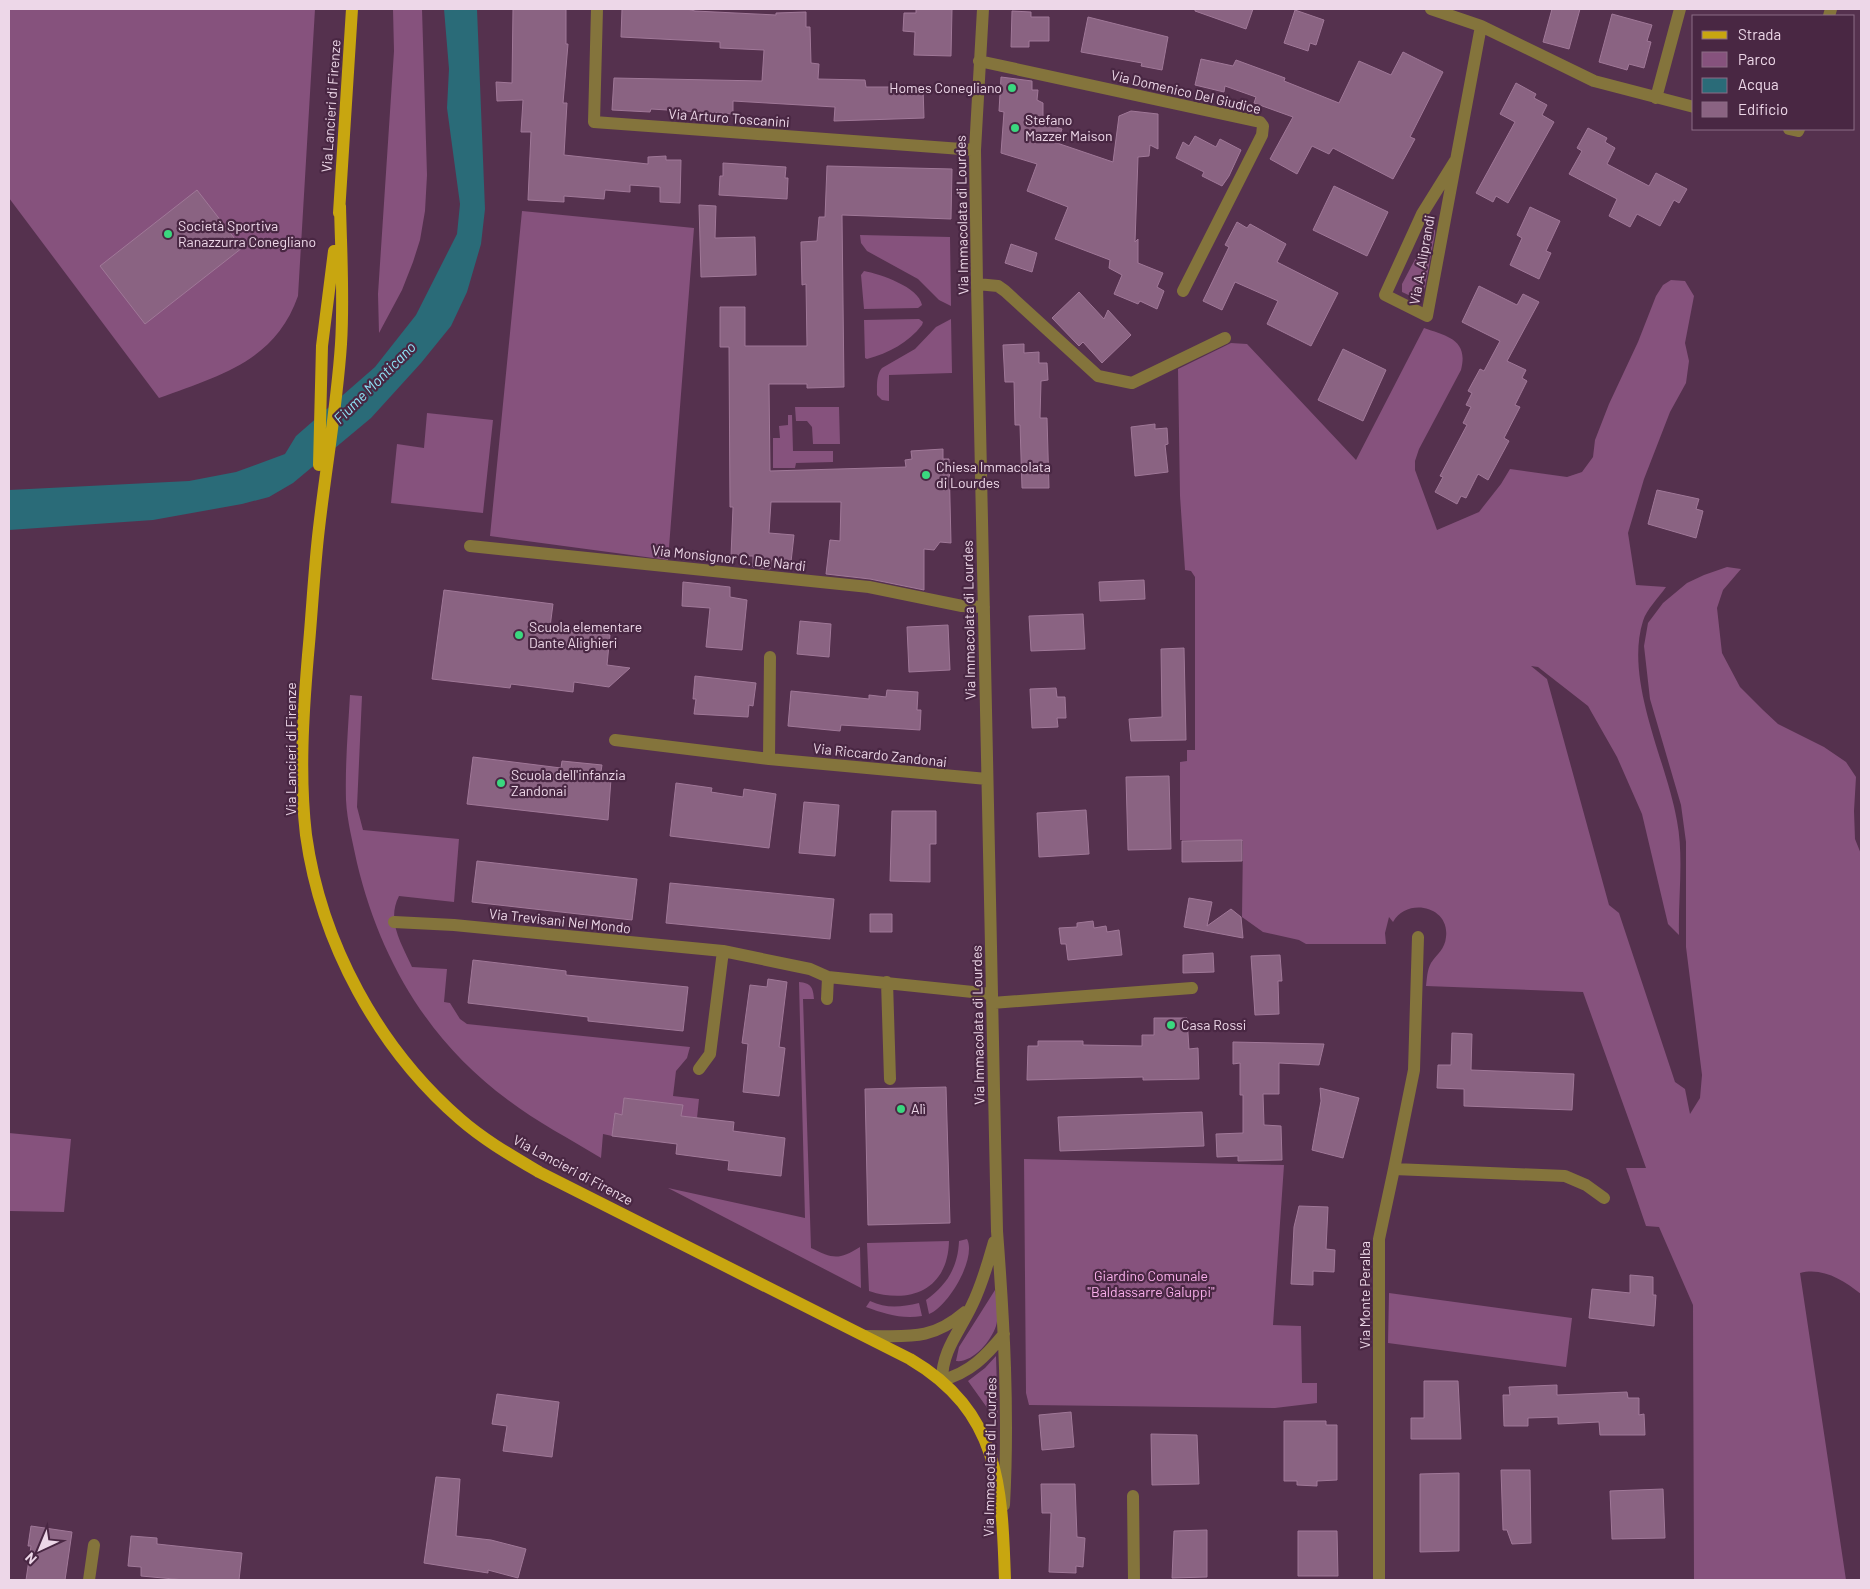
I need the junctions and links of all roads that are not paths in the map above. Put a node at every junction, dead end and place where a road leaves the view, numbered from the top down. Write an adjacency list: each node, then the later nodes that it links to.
1 (352, 9): 12 (main road, Via Lancieri di Firenze)
2 (597, 9): 10 (street, Via Arturo Toscanini)
3 (983, 9): 7 (street, Via Immacolata di Lourdes)
4 (1431, 9): 6 (street)
5 (1680, 9): 8 (street)
6 (1480, 26): 8 (street); 11 (street, Via A. Aliprandi)
7 (979, 61): 10 (street, Via Immacolata di Lourdes); 14 (street, Via Domenico Del Giudice)
8 (1656, 98): 9 (street)
9 (1692, 107)
10 (976, 150): 13 (street, Via Immacolata di Lourdes)
11 (1455, 161): 11 (street, Via A. Aliprandi)
12 (340, 206): 16 (main road, Via Lancieri di Firenze); 16 (main road, Via Lancieri di Firenze)
13 (977, 284): 15 (street); 18 (street, Via Immacolata di Lourdes)
14 (1183, 291)
15 (1225, 338)
16 (322, 479): 38 (main road, Via Lancieri di Firenze)
17 (470, 546): 18 (street, Via Monsignor C. De Nardi)
18 (984, 607): 22 (street, Via Immacolata di Lourdes)
19 (770, 657): 21 (street)
20 (615, 740): 21 (street, Via Riccardo Zandonai)
21 (769, 759): 22 (street, Via Riccardo Zandonai)
22 (987, 779): 29 (street, Via Immacolata di Lourdes)
23 (394, 922): 25 (street, Via Trevisani Nel Mondo)
24 (1418, 937): 33 (street, Via Monte Peralba)
25 (723, 952): 26 (street, Via Trevisani Nel Mondo); 31 (street)
26 (828, 977): 27 (street, Via Trevisani Nel Mondo); 30 (street)
27 (887, 982): 29 (street, Via Trevisani Nel Mondo); 32 (street)
28 (1192, 988): 29 (street, Via Trevisani Nel Mondo)
29 (992, 998): 35 (street, Via Immacolata di Lourdes)
30 (827, 999)
31 (700, 1069)
32 (890, 1079)
33 (1394, 1169): 34 (street); 46 (street, Via Monte Peralba)
34 (1604, 1198)
35 (997, 1231): 36 (street, Via Immacolata di Lourdes); 37 (street, Via Immacolata di Lourdes)
36 (972, 1305): 38 (street, Via Immacolata di Lourdes); 39 (street, Via Immacolata di Lourdes)
37 (1004, 1334): 39 (street, Via Immacolata di Lourdes); 41 (street, Via Immacolata di Lourdes)
38 (866, 1336): 39 (main road, Via Lancieri di Firenze)
39 (942, 1380): 41 (main road, Via Lancieri di Firenze)
40 (1133, 1496): 45 (street)
41 (1003, 1515): 44 (main road, Via Immacolata di Lourdes)
42 (94, 1545): 43 (street)
43 (89, 1580)
44 (1004, 1580)
45 (1134, 1580)
46 (1379, 1580)

